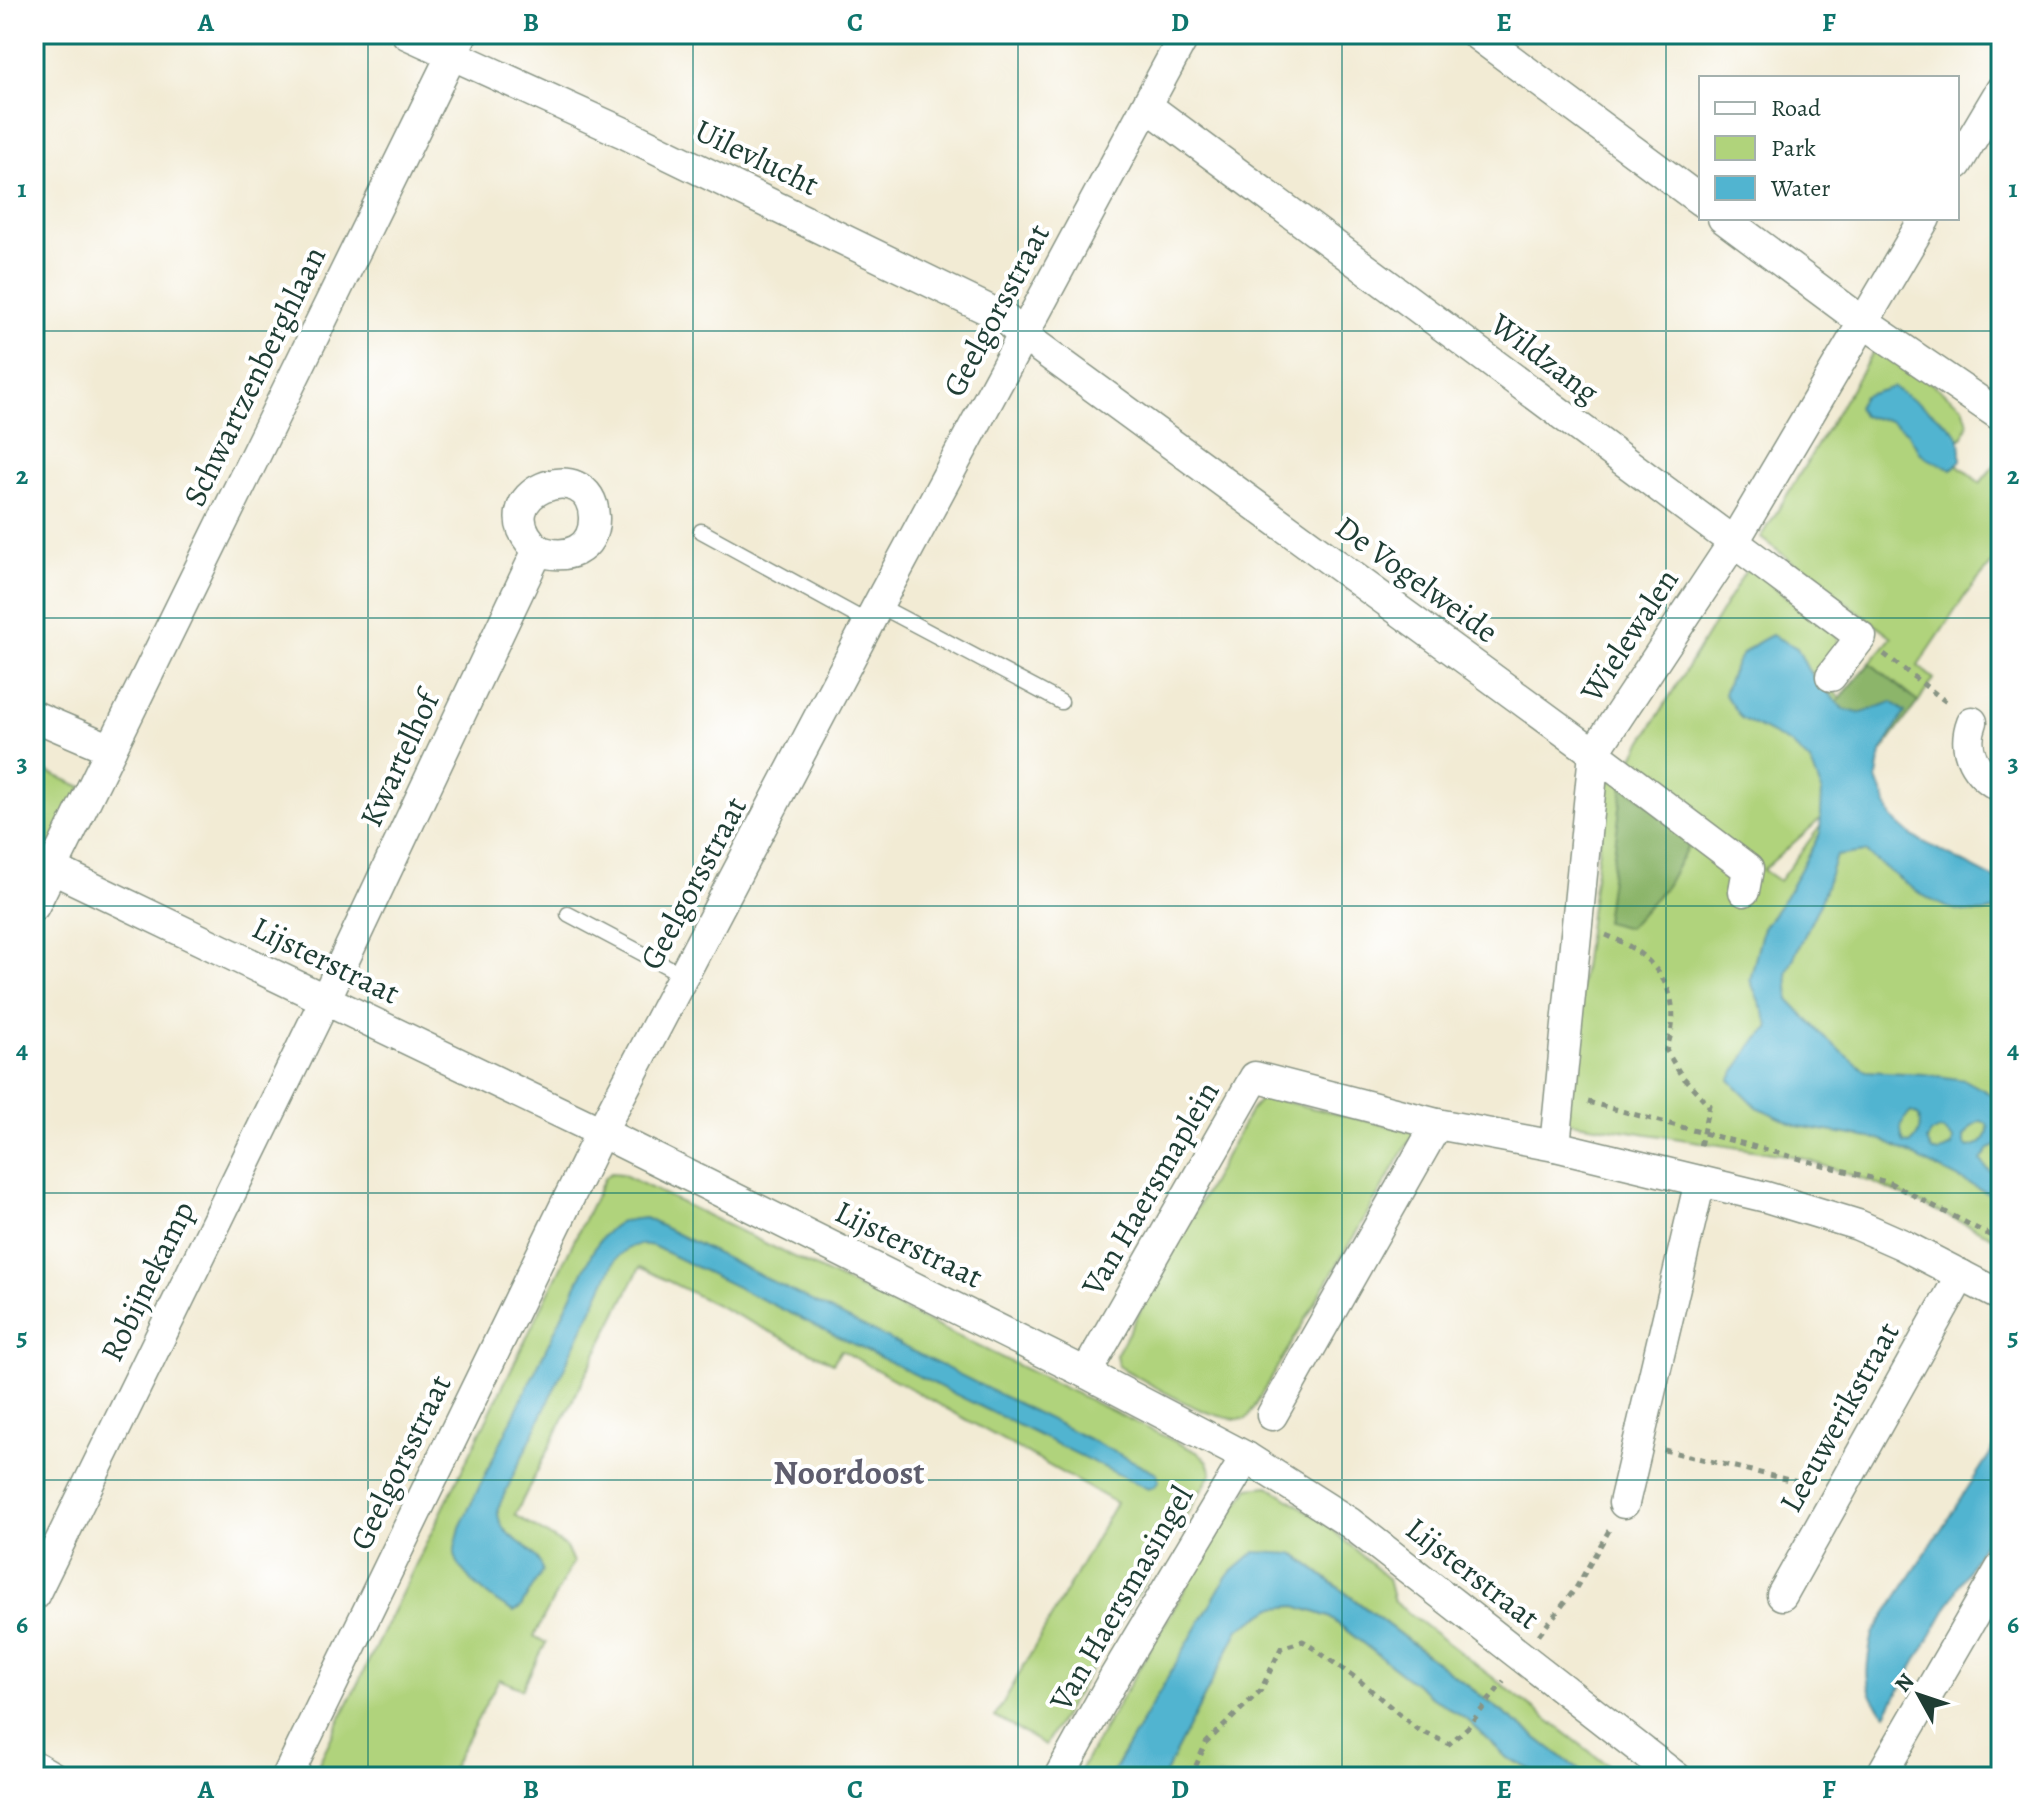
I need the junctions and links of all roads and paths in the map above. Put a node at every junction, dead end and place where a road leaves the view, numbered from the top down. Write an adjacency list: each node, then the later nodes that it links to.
1 (407, 34): 4 (street, Uilevlucht)
2 (1185, 34): 6 (street, Geelgorsstraat)
3 (1476, 34): 8 (street)
4 (457, 45): 12 (street, Uilevlucht); 23 (street, Schwartzenberghlaan)
5 (2001, 90): 7 (street)
6 (1147, 106): 12 (street, Geelgorsstraat); 15 (street, Wildzang)
7 (1959, 161)
8 (1699, 200)
9 (1726, 220): 11 (street)
10 (1924, 220): 11 (street, Wielewalen)
11 (1863, 322): 13 (street); 15 (street, Wielewalen)
12 (1024, 336): 17 (street, Geelgorsstraat); 24 (street, De Vogelweide)
13 (2001, 416)
14 (701, 531): 17 (lane)
15 (1733, 543): 18 (street, Wildzang); 24 (street, Wielewalen)
16 (538, 550): 32 (street, Kwartelhof)
17 (874, 614): 20 (lane); 31 (street, Geelgorsstraat)
18 (1861, 637): 19 (street); 22 (path)
19 (1831, 676)
20 (1061, 702)
21 (34, 716): 23 (street)
22 (1972, 722): 25 (street)
23 (111, 749): 26 (street, Schwartzenberghlaan)
24 (1594, 753): 27 (street, De Vogelweide); 30 (street, Wielewalen)
25 (2001, 787)
26 (53, 869): 28 (street, Schwartzenberghlaan); 32 (street, Lijsterstraat)
27 (1744, 891)
28 (34, 906)
29 (568, 914): 31 (lane)
30 (1577, 923): 33 (street, Wielewalen); 36 (path)
31 (685, 976): 35 (street, Geelgorsstraat)
32 (325, 1000): 35 (street, Lijsterstraat); 49 (street, Robijnekamp)
33 (1560, 1095): 36 (path); 37 (street, Wielewalen)
34 (1437, 1124): 37 (street, Van Haersmaplein); 42 (street, Van Haersmaplein); 43 (street)
35 (601, 1132): 42 (street, Lijsterstraat); 55 (street, Geelgorsstraat)
36 (1705, 1132): 38 (path); 39 (path)
37 (1555, 1146): 38 (street)
38 (1695, 1180): 40 (street); 44 (street)
39 (2001, 1241)
40 (1961, 1275): 41 (street); 46 (street, Leeuwerikstraat)
41 (2001, 1296)
42 (1086, 1373): 45 (street, Lijsterstraat)
43 (1272, 1415)
44 (1638, 1443): 46 (path); 47 (street)
45 (1246, 1457): 51 (street, Lijsterstraat); 56 (street, Van Haersmasingel)
46 (1838, 1492): 50 (street, Leeuwerikstraat)
47 (1624, 1503): 51 (path)
48 (2001, 1568): 59 (street)
49 (34, 1595)
50 (1782, 1595)
51 (1523, 1656): 58 (street, Lijsterstraat)
52 (1504, 1680): 57 (path)
53 (34, 1766): 54 (street)
54 (53, 1777)
55 (287, 1777)
56 (1059, 1777)
57 (1191, 1777)
58 (1676, 1777)
59 (1880, 1777)

